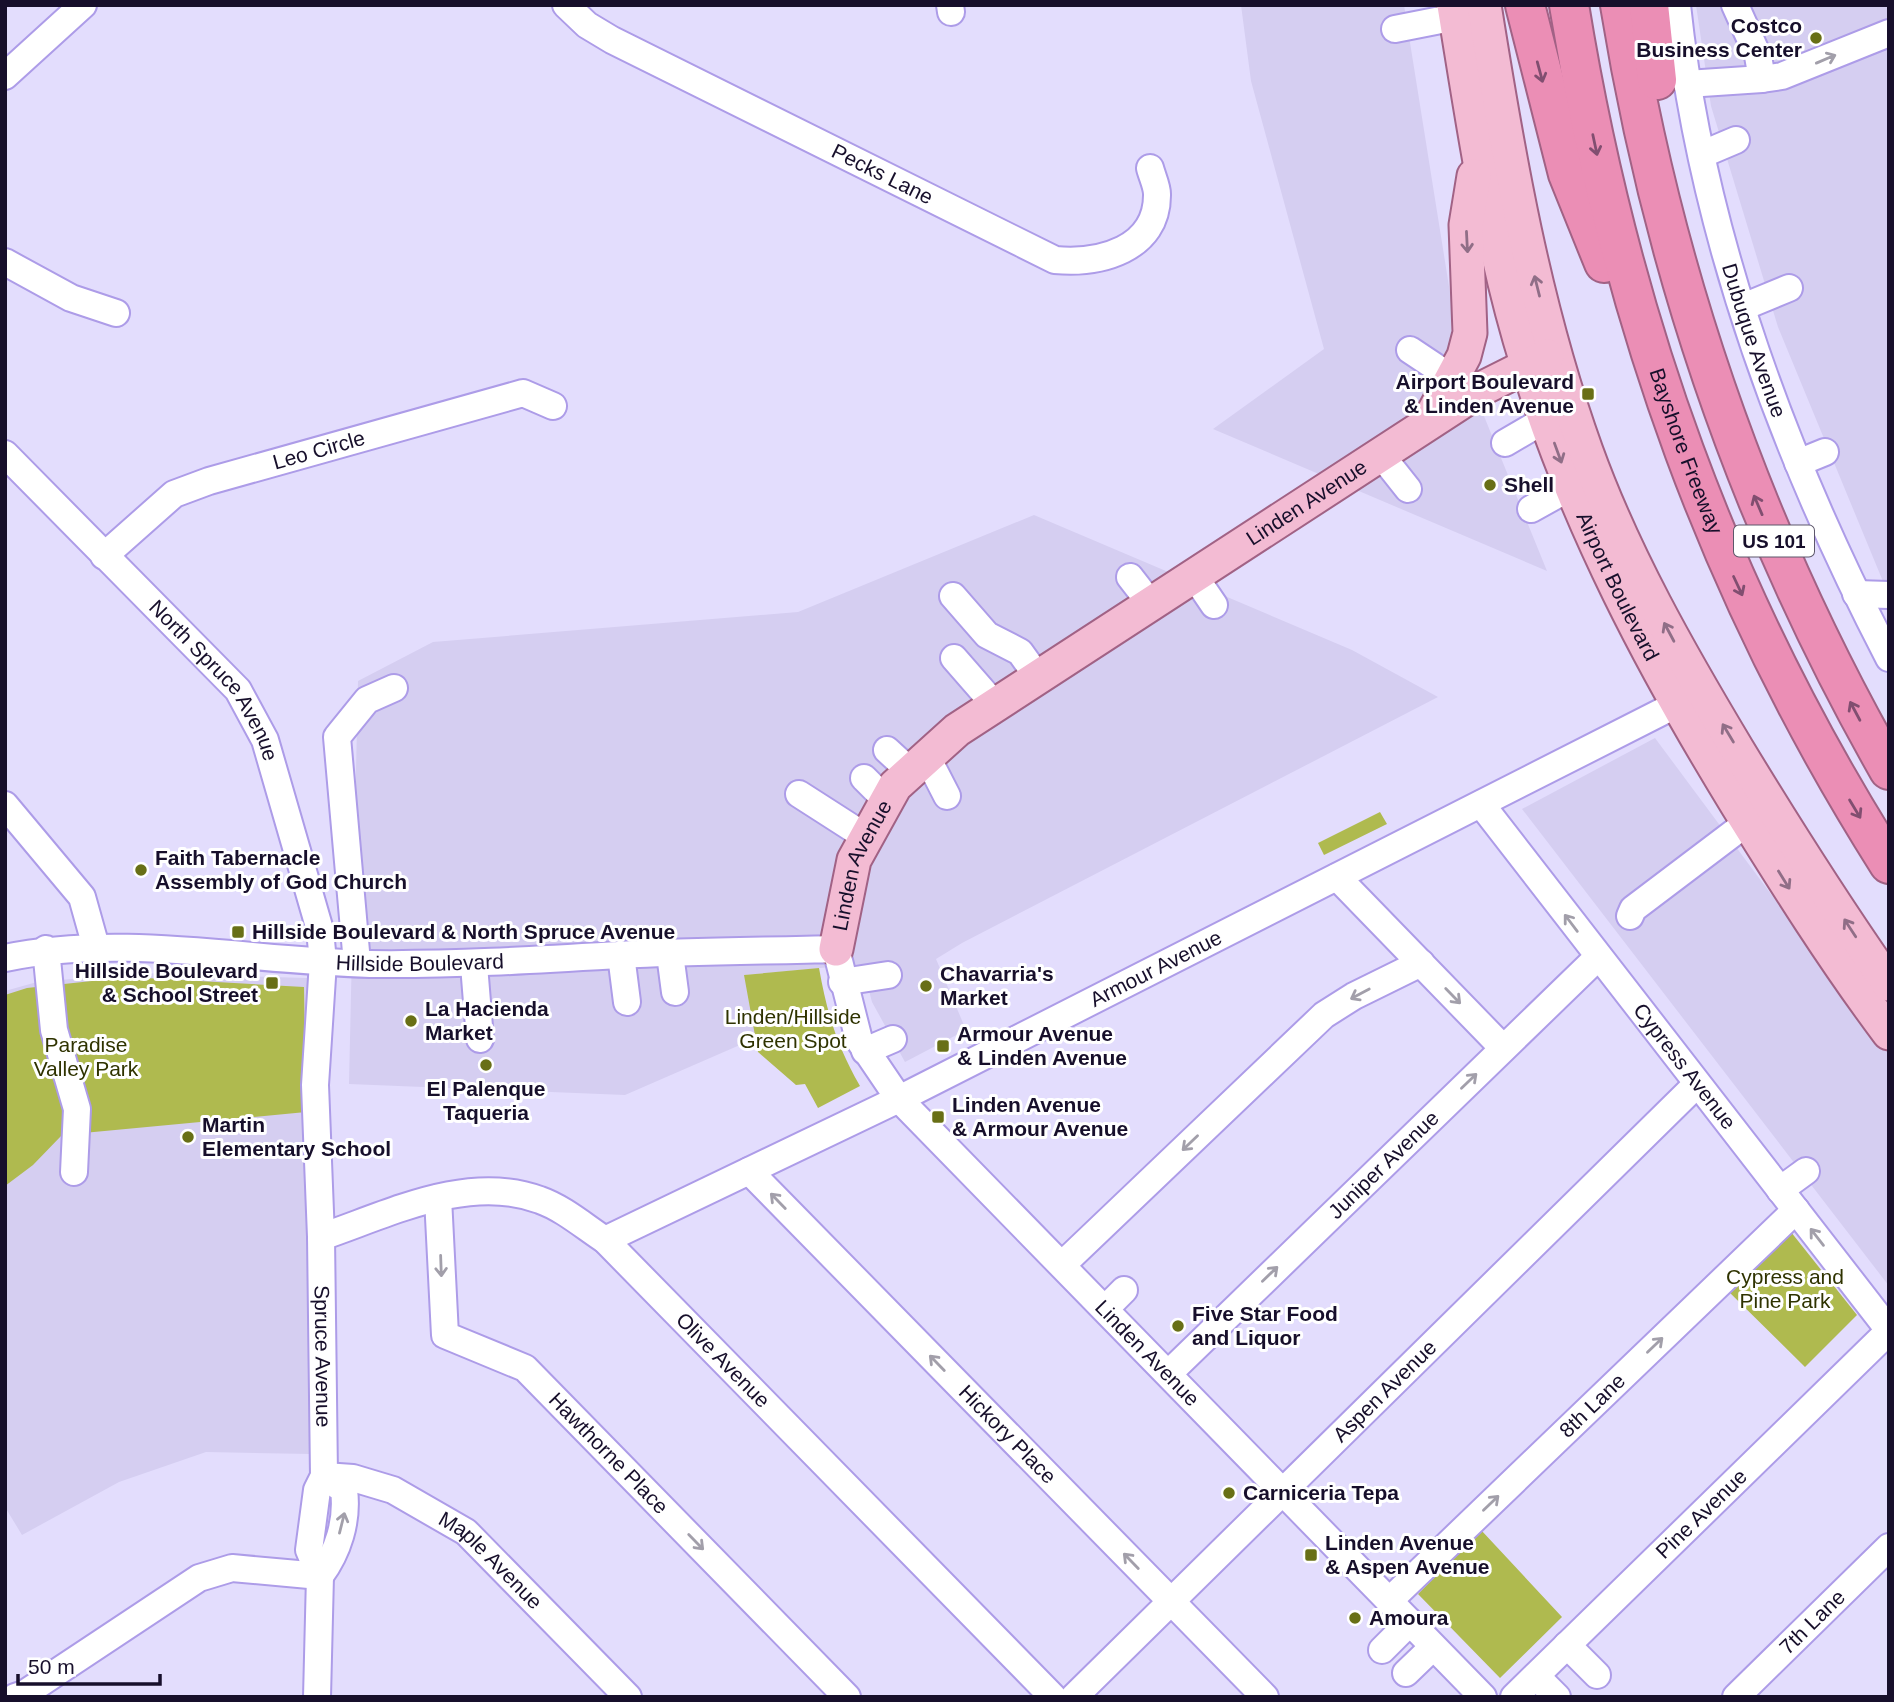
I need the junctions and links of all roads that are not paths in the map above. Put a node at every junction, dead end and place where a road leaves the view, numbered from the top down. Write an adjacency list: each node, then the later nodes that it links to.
1 (83, 5): 12 (street)
2 (566, 5): 18 (street, Pecks Lane)
3 (1525, 5): 28 (highway, one-way to 28)
4 (1569, 5): 28 (highway, Bayshore Freeway / US 101, one-way to 28)
5 (1620, 5): 21 (highway, US 101)
6 (1649, 5): 21 (highway)
7 (1677, 5): 14 (street, Dubuque Avenue)
8 (1735, 5): 13 (street)
9 (1465, 9): 10 (street); 16 (main road, Airport Boulevard); 25 (main road, Airport Boulevard, one-way to 9)
10 (1395, 29)
11 (1889, 33): 13 (street, one-way to 11)
12 (5, 76)
13 (1762, 79): 14 (street)
14 (1687, 84): 17 (street, Dubuque Avenue)
15 (1736, 140): 17 (street)
16 (1478, 150): 25 (main road, Airport Boulevard); 26 (main road, one-way to 26)
17 (1703, 154): 22 (street, Dubuque Avenue)
18 (1150, 168)
19 (5, 262): 23 (street)
20 (1789, 288): 22 (street)
21 (1686, 301): 54 (highway, US 101, one-way to 21)
22 (1743, 307): 35 (street, Dubuque Avenue)
23 (116, 313)
24 (1410, 349): 26 (street)
25 (1541, 359): 29 (main road, Airport Boulevard); 30 (main road, Linden Avenue); 51 (main road, Airport Boulevard, one-way to 25)
26 (1452, 378): 30 (main road)
27 (553, 406): 39 (street, Leo Circle)
28 (1667, 409): 61 (highway, Bayshore Freeway / US 101, one-way to 61)
29 (1546, 419): 31 (street); 36 (main road, Airport Boulevard, one-way to 36)
30 (1427, 425): 34 (main road, Linden Avenue)
31 (1505, 443)
32 (1825, 452): 35 (street)
33 (5, 454): 39 (street, North Spruce Avenue)
34 (1381, 455): 37 (street); 41 (main road, Linden Avenue)
35 (1798, 463): 42 (street, Dubuque Avenue)
36 (1571, 487): 38 (street); 51 (main road, Airport Boulevard)
37 (1408, 489)
38 (1531, 509)
39 (104, 556): 71 (street, North Spruce Avenue)
40 (1130, 577): 45 (street)
41 (1195, 577): 45 (main road, Linden Avenue); 46 (street)
42 (1856, 594): 43 (street); 47 (street, Dubuque Avenue)
43 (1889, 595)
44 (953, 596): 49 (street)
45 (1151, 604): 49 (main road, Linden Avenue)
46 (1214, 605)
47 (1889, 658)
48 (954, 659): 52 (street)
49 (1038, 677): 52 (main road, Linden Avenue)
50 (394, 688): 72 (street)
51 (1689, 698): 57 (street, Armour Avenue); 59 (main road, Airport Boulevard); 77 (main road, Airport Boulevard, one-way to 51)
52 (995, 705): 53 (main road, Linden Avenue)
53 (909, 760): 56 (street); 60 (main road, Linden Avenue)
54 (1889, 770)
55 (799, 794): 60 (street)
56 (947, 796)
57 (1481, 804): 62 (street, Armour Avenue); 69 (street, Cypress Avenue, one-way to 57)
58 (5, 805): 64 (street)
59 (1748, 822): 63 (street); 80 (main road, Airport Boulevard, one-way to 80)
60 (866, 837): 66 (main road, Linden Avenue)
61 (1889, 864)
62 (1337, 877): 73 (street); 86 (street, Armour Avenue)
63 (1630, 916)
64 (96, 947): 65 (street, Hillside Boulevard); 71 (street, Hillside Boulevard)
65 (46, 949): 70 (street, Hillside Boulevard); 89 (street)
66 (836, 949): 67 (street, Hillside Boulevard); 76 (street, Linden Avenue)
67 (670, 954): 68 (street, Hillside Boulevard); 78 (street)
68 (621, 955): 74 (street, Hillside Boulevard); 79 (street)
69 (1598, 957): 83 (street, Juniper Avenue); 85 (street, Cypress Avenue)
70 (5, 958)
71 (323, 962): 72 (street, Hillside Boulevard); 92 (street, North Spruce Avenue)
72 (357, 963): 74 (street, Hillside Boulevard)
73 (1421, 963): 83 (street, one-way to 83); 94 (street, one-way to 94)
74 (474, 965): 81 (street)
75 (888, 975): 76 (street)
76 (842, 982): 84 (street, Linden Avenue)
77 (1889, 984)
78 (674, 992)
79 (626, 1002)
80 (1889, 1033)
81 (480, 1039)
82 (893, 1039): 84 (street)
83 (1503, 1048): 96 (street, Juniper Avenue, one-way to 83)
84 (865, 1051): 86 (street, Linden Avenue)
85 (1696, 1085): 91 (street, Cypress Avenue); 98 (street, Aspen Avenue)
86 (899, 1099): 87 (street, Armour Avenue); 94 (street, Linden Avenue)
87 (749, 1171): 93 (street, Armour Avenue); 101 (street, Hickory Place, one-way to 87)
88 (1806, 1171): 91 (street, 8th Lane)
89 (74, 1172)
90 (438, 1198): 92 (street, Olive Avenue); 93 (street, Olive Avenue); 113 (street, Hawthorne Place, one-way to 113)
91 (1788, 1200): 95 (street, Cypress Avenue, one-way to 91); 102 (street, 8th Lane, one-way to 91)
92 (321, 1237): 97 (street, Spruce Avenue)
93 (605, 1240): 114 (street, Olive Avenue)
94 (1062, 1265): 96 (street, Linden Avenue)
95 (1889, 1330): 104 (street, Pine Avenue)
96 (1169, 1373): 98 (street, Linden Avenue)
97 (324, 1476): 100 (street, Spruce Avenue); 112 (street, Maple Avenue)
98 (1280, 1491): 101 (street, Aspen Avenue); 102 (street, Linden Avenue)
99 (1889, 1547): 120 (street, 7th Lane)
100 (320, 1576): 110 (street); 111 (street, Spruce Avenue)
101 (1169, 1600): 115 (street, Aspen Avenue); 116 (street, Hickory Place)
102 (1389, 1601): 103 (street, Linden Avenue)
103 (1410, 1622): 105 (street, Linden Avenue); 106 (street)
104 (1567, 1645): 108 (street); 109 (street, Pine Avenue)
105 (1433, 1647): 107 (street); 117 (street, Linden Avenue)
106 (1382, 1650)
107 (1406, 1673)
108 (1597, 1675)
109 (1536, 1676): 118 (street, Pine Avenue); 119 (street)
110 (15, 1697)
111 (317, 1697)
112 (628, 1697)
113 (847, 1697)
114 (1053, 1697)
115 (1073, 1697)
116 (1265, 1697)
117 (1483, 1697)
118 (1514, 1697)
119 (1557, 1697)
120 (1736, 1697)

